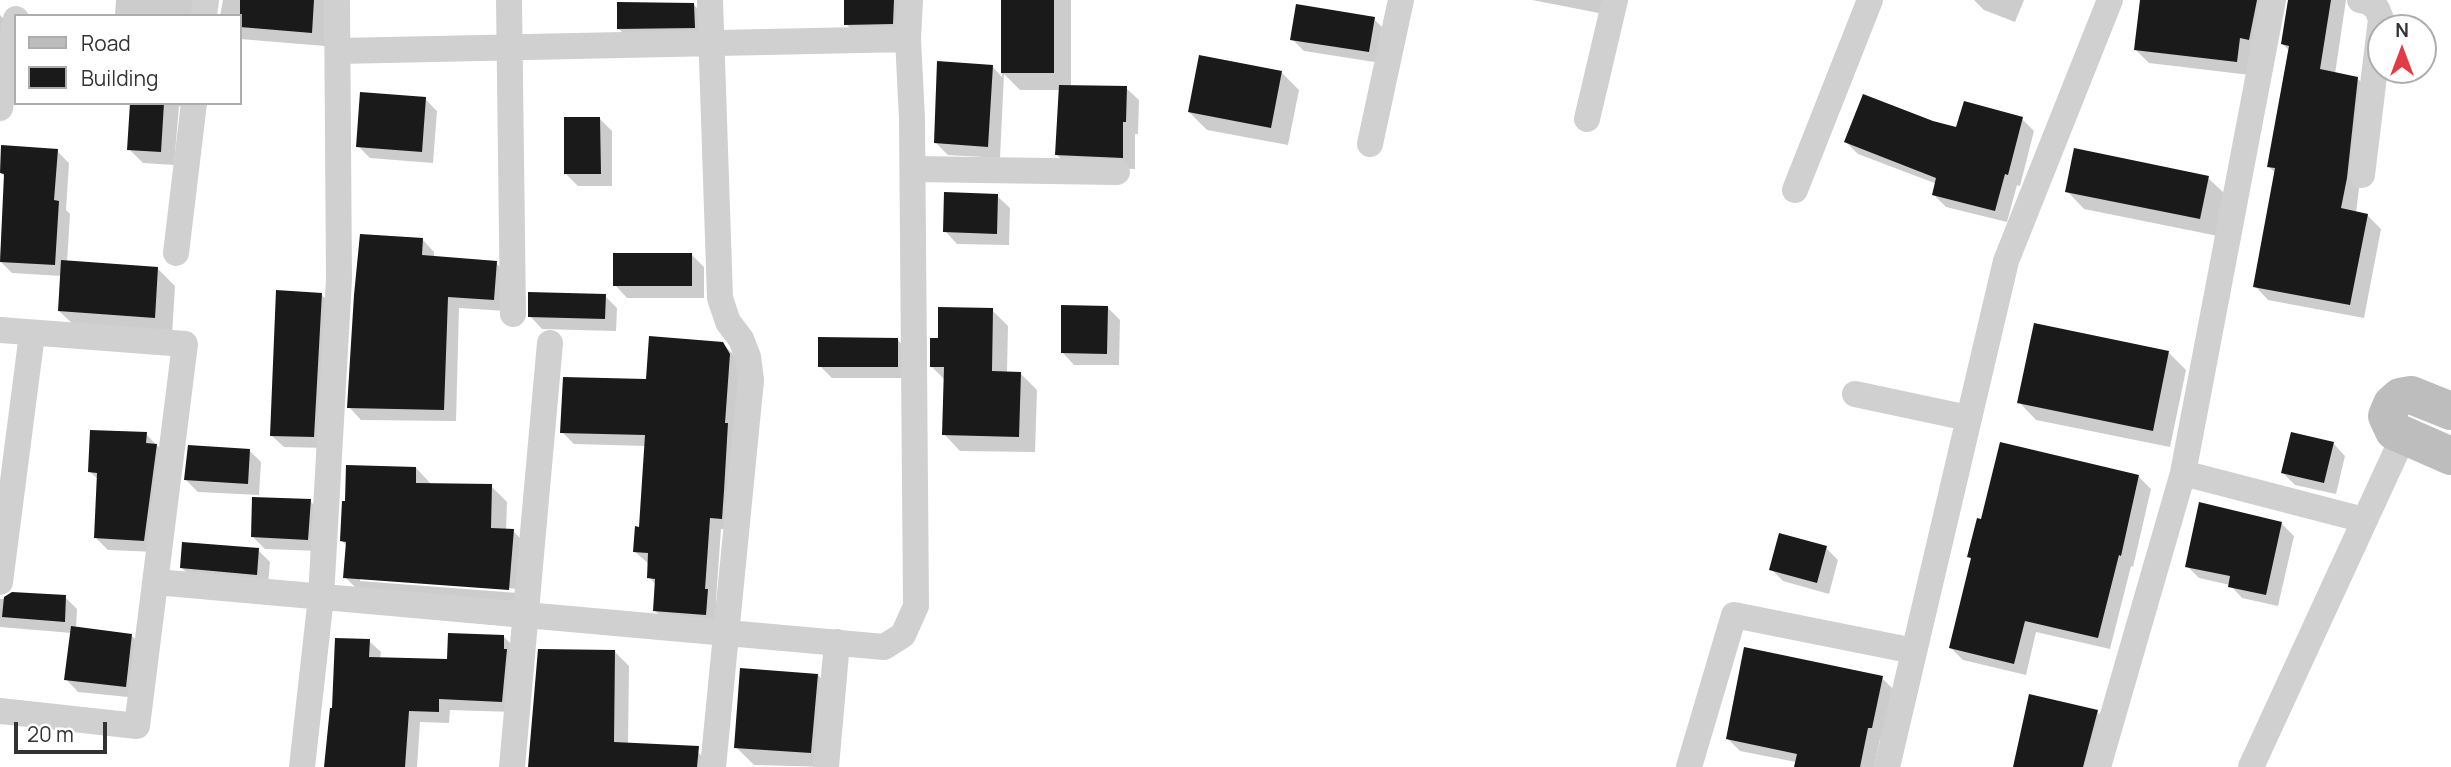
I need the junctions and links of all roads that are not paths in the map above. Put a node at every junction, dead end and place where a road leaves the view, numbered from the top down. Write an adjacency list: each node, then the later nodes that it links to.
1 (337, 0): 15 (street)
2 (509, 0): 14 (street)
3 (710, 0): 13 (street)
4 (910, 0): 12 (street)
5 (1401, 0): 19 (street)
6 (1615, 0): 18 (street)
7 (1870, 0): 23 (street)
8 (2110, 0): 31 (street)
9 (2273, 0): 34 (street)
10 (2360, 0): 22 (street)
11 (14, 28): 17 (street)
12 (908, 39): 13 (street); 20 (street)
13 (711, 43): 14 (street); 40 (street)
14 (509, 47): 15 (street); 25 (street)
15 (338, 51): 38 (street)
16 (194, 105): 24 (street)
17 (0, 108)
18 (1587, 119)
19 (1370, 144)
20 (913, 169): 21 (street); 41 (street)
21 (1117, 172)
22 (2362, 175)
23 (1796, 190)
24 (176, 253)
25 (513, 314)
26 (0, 330): 27 (street)
27 (32, 334): 36 (street); 37 (street)
28 (550, 343): 39 (street)
29 (1855, 394): 31 (street)
30 (2451, 411): 32 (street)
31 (1968, 418): 42 (street)
32 (2404, 435): 33 (street); 35 (street)
33 (2451, 456)
34 (2183, 473): 35 (street); 50 (street)
35 (2364, 520): 51 (street)
36 (0, 582)
37 (156, 582): 38 (street); 43 (street)
38 (321, 597): 39 (street); 44 (street)
39 (526, 615): 40 (street); 45 (street)
40 (725, 633): 41 (street); 46 (street)
41 (837, 642): 47 (street)
42 (1914, 651): 48 (street); 49 (street)
43 (0, 711)
44 (302, 767)
45 (512, 767)
46 (713, 767)
47 (827, 767)
48 (1689, 767)
49 (1887, 767)
50 (2098, 767)
51 (2251, 767)

